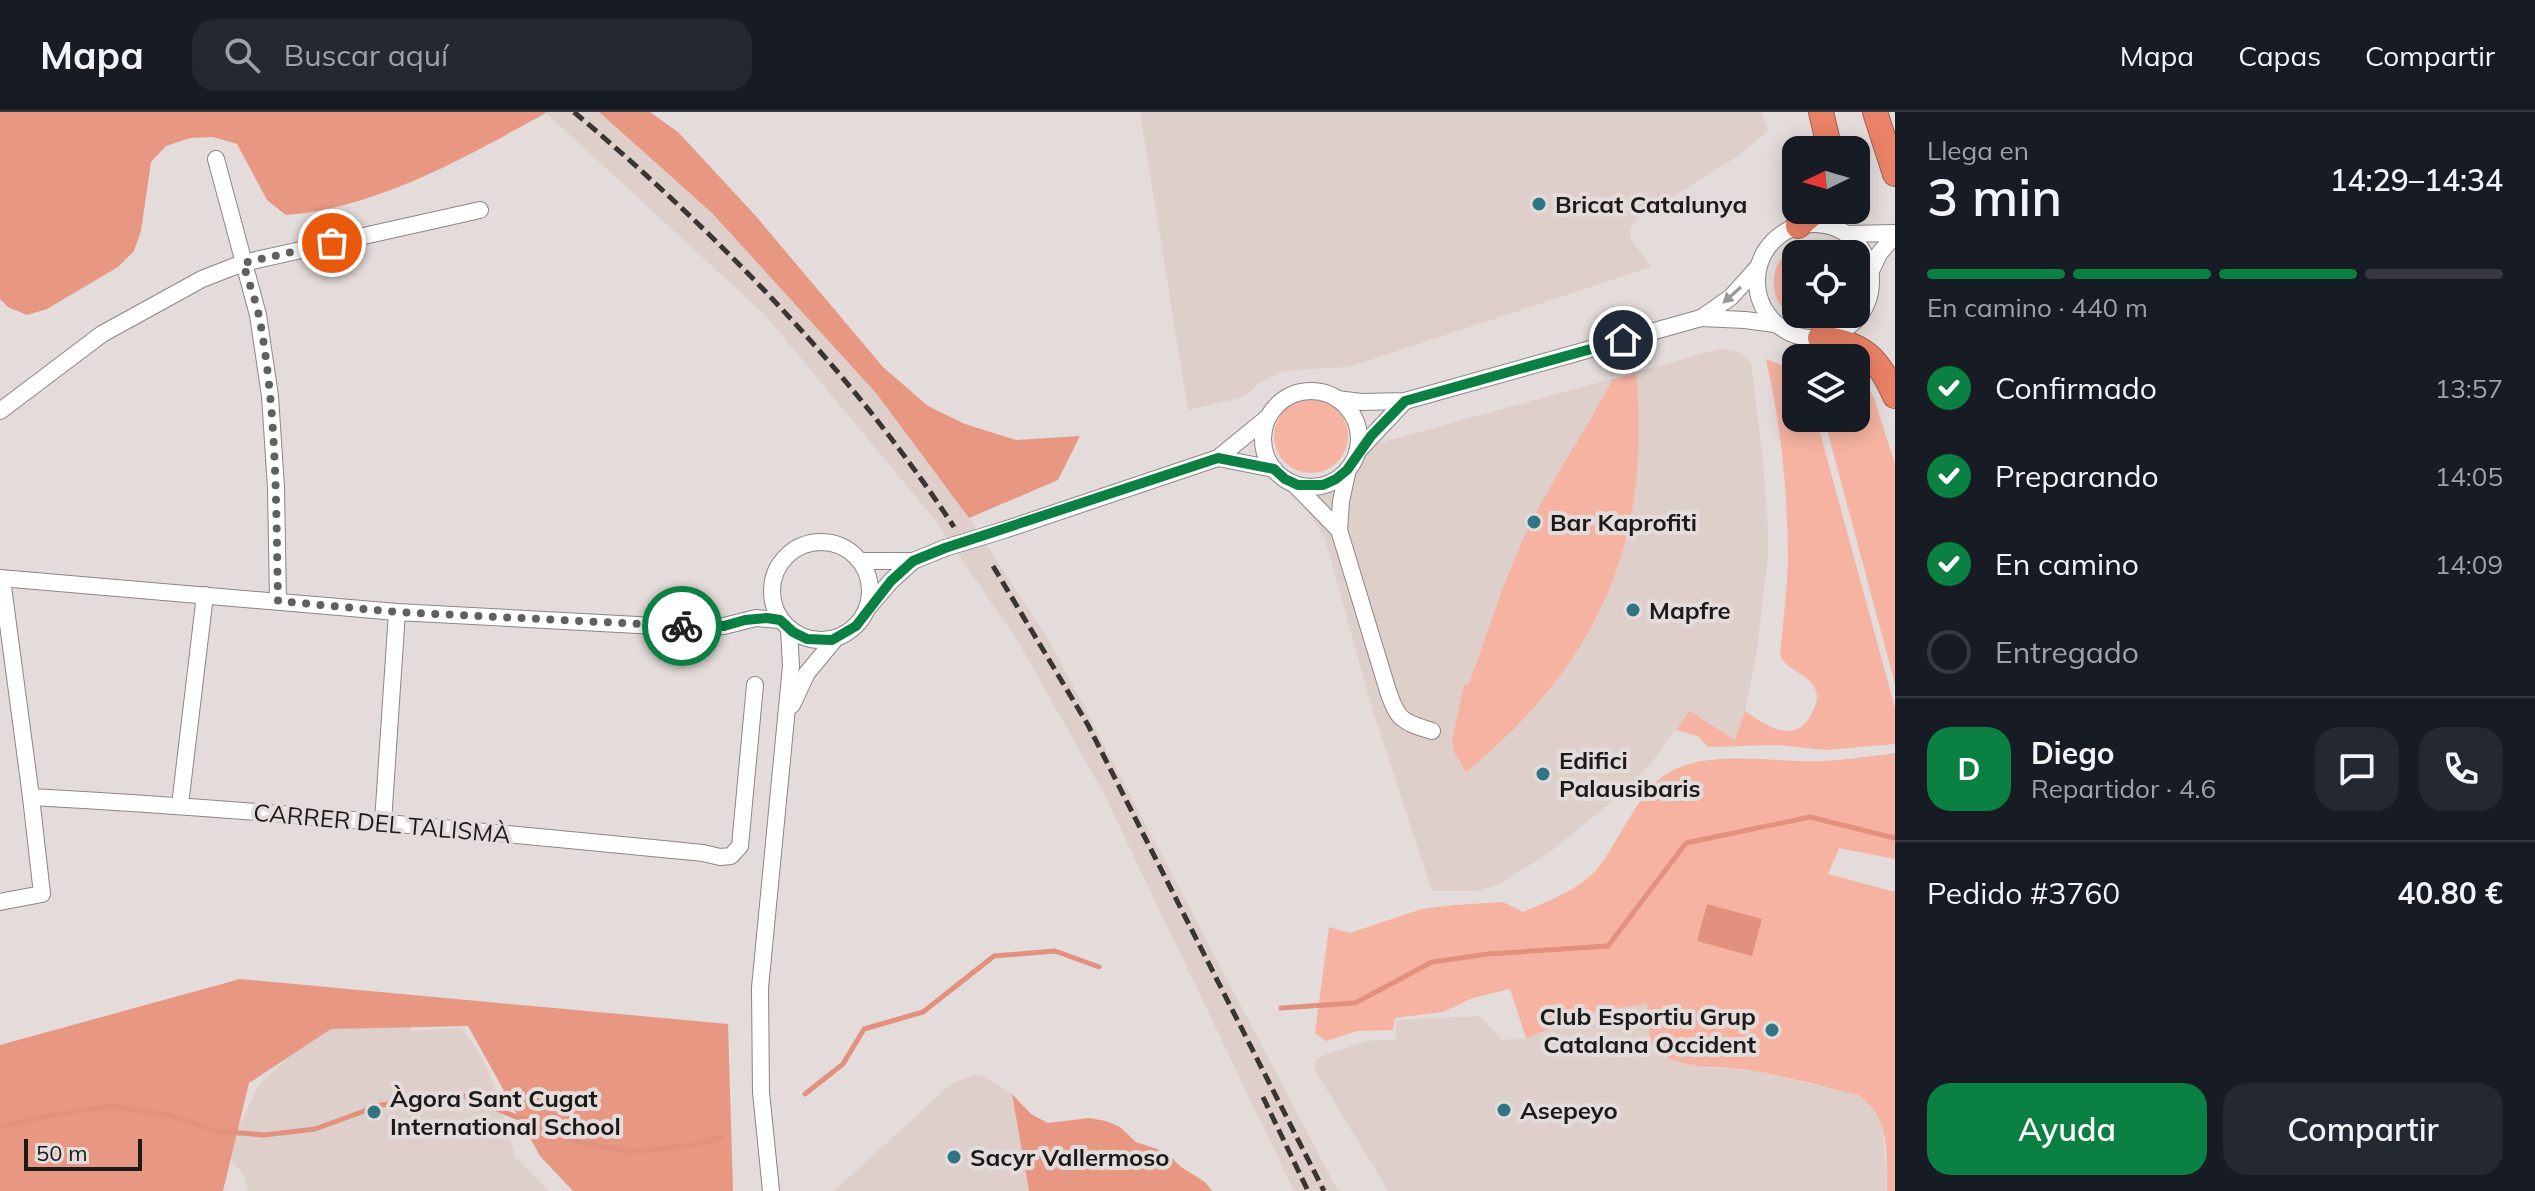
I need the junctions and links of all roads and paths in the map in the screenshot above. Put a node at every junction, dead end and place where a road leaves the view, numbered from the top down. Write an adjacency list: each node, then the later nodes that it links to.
1 (1821, 112): 3 (highway)
2 (1875, 112): 5 (highway)
3 (1827, 136)
4 (216, 159): 12 (street)
5 (1895, 174)
6 (480, 210): 12 (street)
7 (1798, 224): 13 (street)
8 (1820, 224): 9 (street)
9 (1847, 234): 10 (street); 11 (street)
10 (1895, 234): 14 (street)
11 (1852, 240)
12 (243, 263): 22 (street); 34 (street)
13 (1758, 267): 15 (street, one-way to 15); 16 (street)
14 (1870, 273)
15 (1701, 318): 16 (street); 21 (street)
16 (1775, 324): 18 (street)
17 (1845, 328): 18 (street)
18 (1820, 338): 19 (highway)
19 (1895, 396)
20 (1337, 399): 21 (street); 23 (street); 25 (street)
21 (1405, 401): 25 (street)
22 (0, 411)
23 (1269, 417): 24 (street); 26 (street)
24 (1218, 458): 26 (street); 30 (street, bridge)
25 (1352, 461): 27 (street); 28 (street)
26 (1274, 469): 27 (street)
27 (1293, 483): 28 (street)
28 (1339, 530): 42 (street)
29 (860, 561): 30 (street); 32 (street); 35 (street)
30 (913, 561): 35 (street)
31 (1, 578): 33 (street); 43 (street)
32 (772, 586): 37 (street); 38 (street)
33 (205, 595): 34 (street); 44 (street)
34 (278, 601): 36 (street)
35 (866, 611): 39 (street)
36 (397, 612): 37 (street); 45 (street)
37 (745, 620): 38 (street)
38 (784, 624): 39 (street); 41 (street)
39 (836, 638): 41 (street)
40 (755, 685): 45 (street, CARRER DEL TALISMÀ)
41 (786, 722): 47 (street)
42 (1432, 731)
43 (31, 797): 44 (street, CARRER DEL TALISMÀ); 46 (street)
44 (180, 805): 45 (street, CARRER DEL TALISMÀ)
45 (383, 822)
46 (0, 902)
47 (771, 1191)

